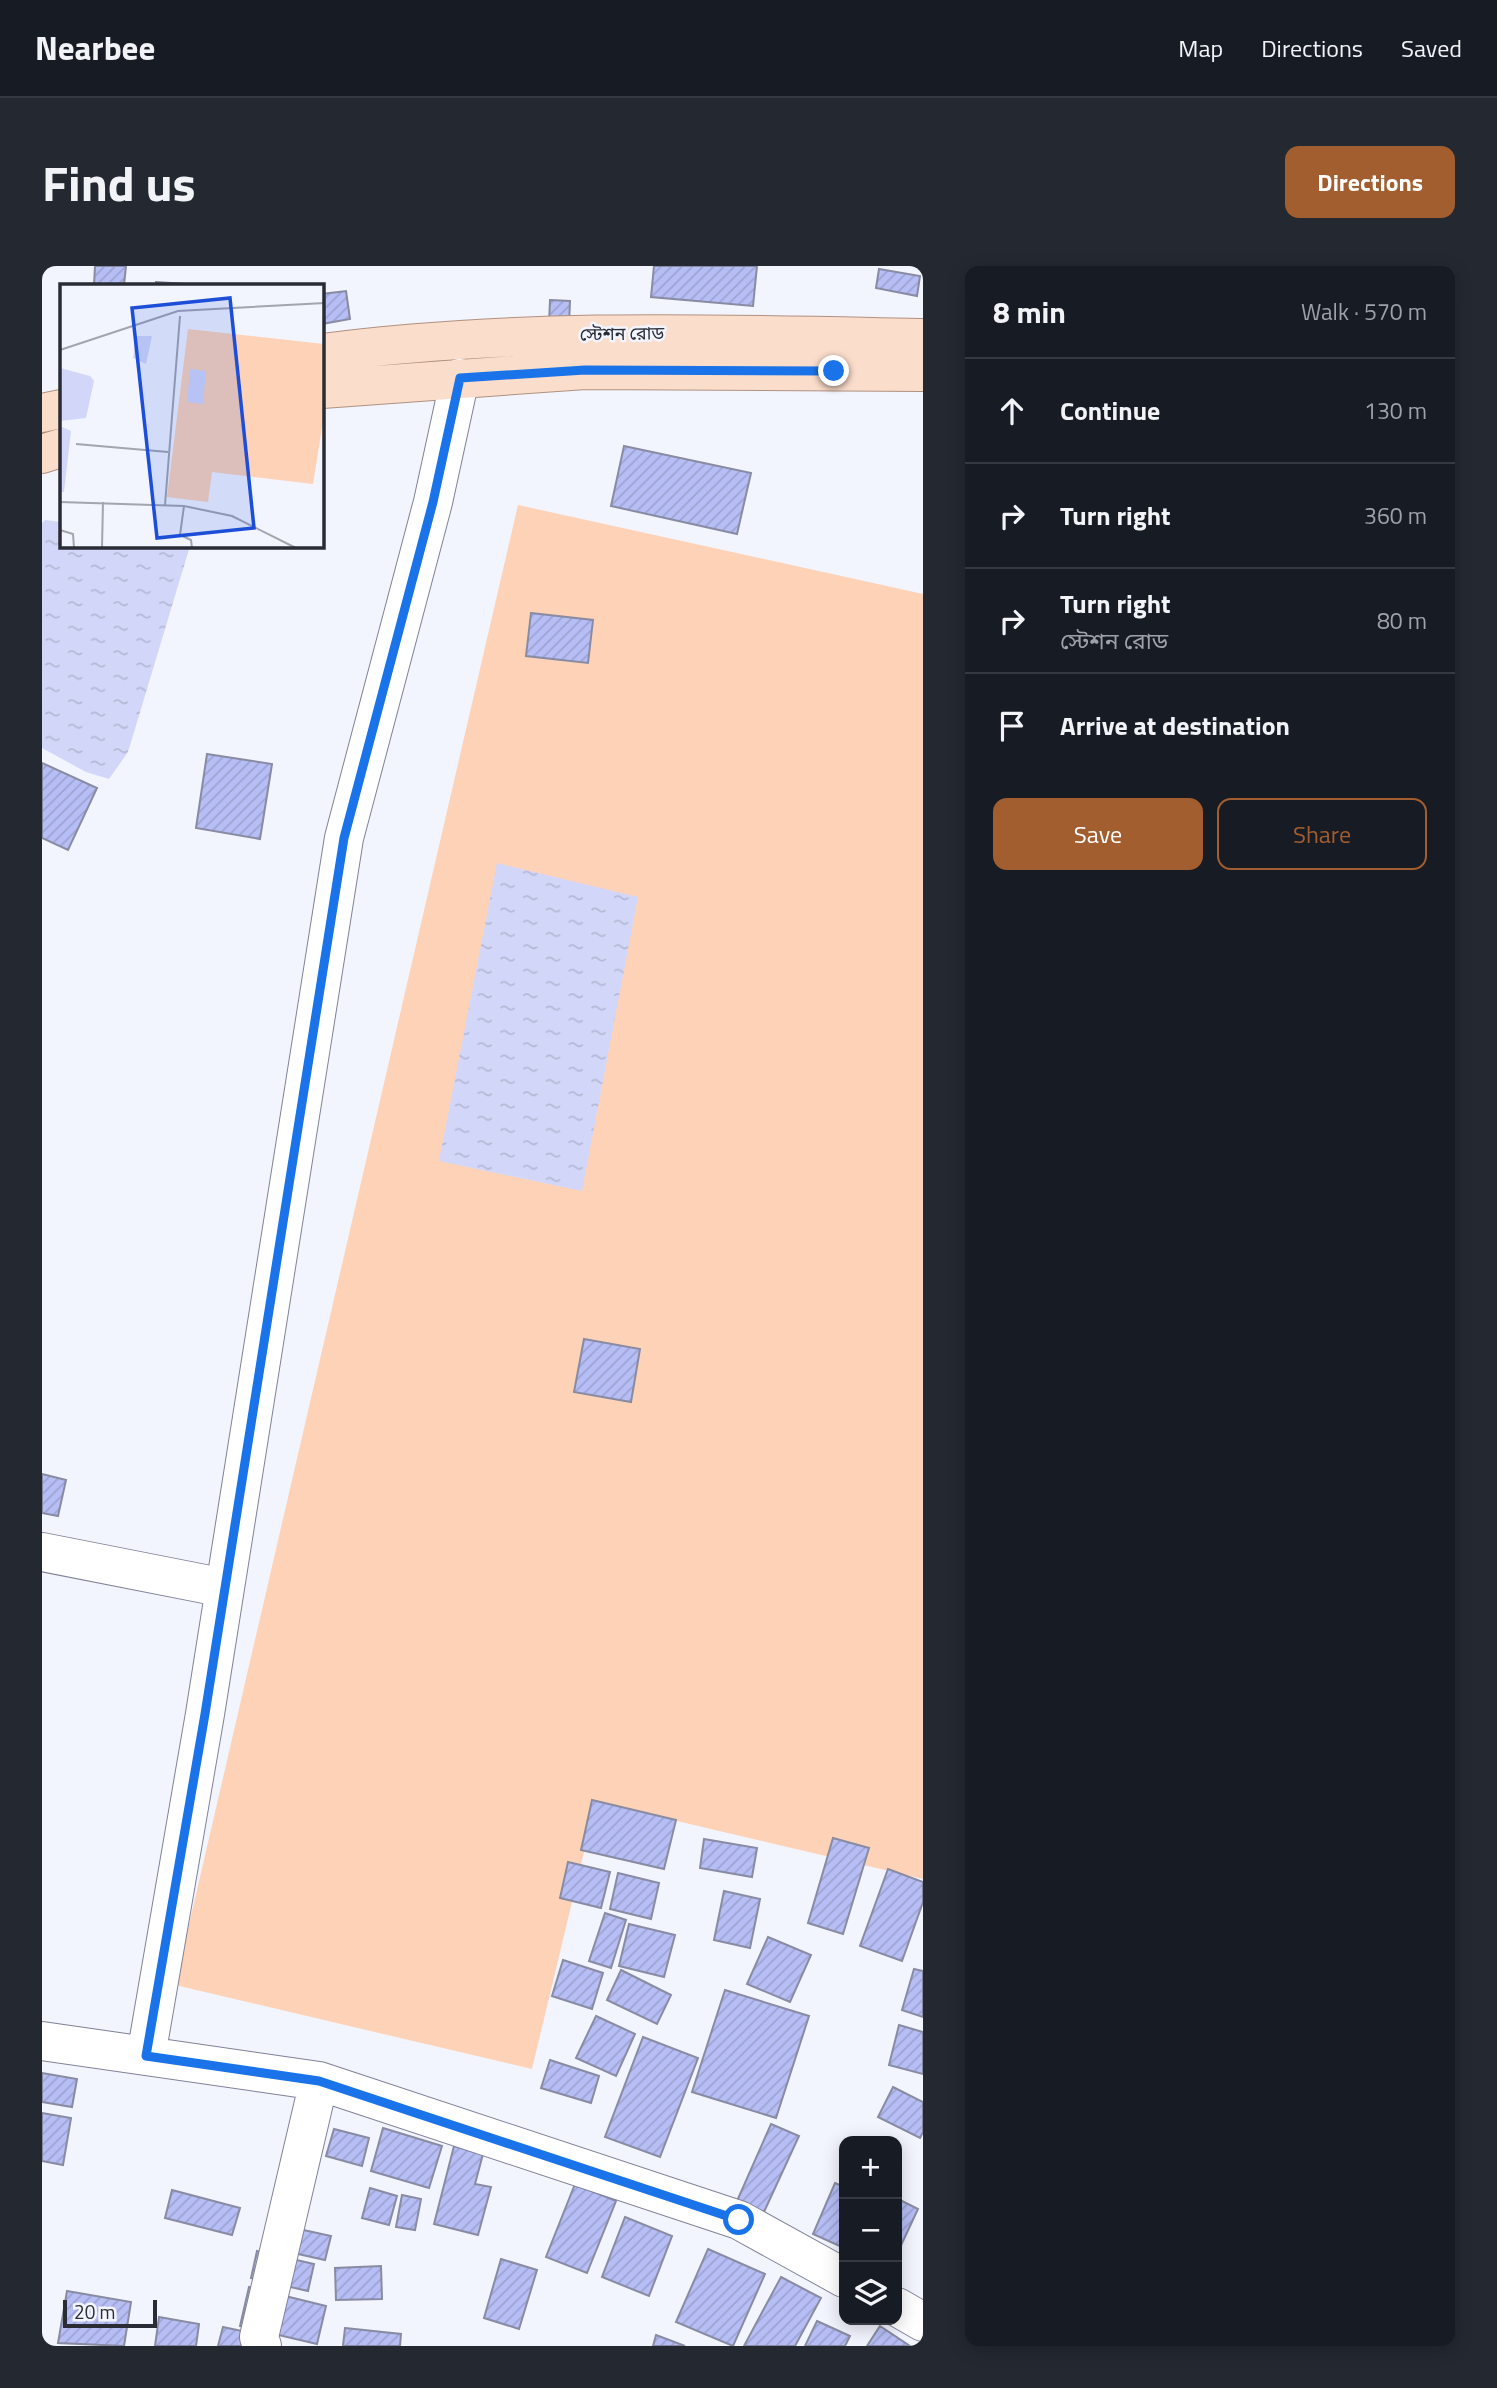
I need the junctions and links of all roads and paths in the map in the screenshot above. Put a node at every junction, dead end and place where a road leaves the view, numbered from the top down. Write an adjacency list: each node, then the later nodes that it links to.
1 (923, 338): 2 (main road, স্টেশন রোড)
2 (324, 353)
3 (923, 372): 4 (main road, স্টেশন রোড)
4 (460, 378): 5 (main road, স্টেশন রোড); 11 (street)
5 (324, 389)
6 (60, 409): 7 (main road)
7 (42, 414)
8 (60, 448): 9 (main road)
9 (42, 454)
10 (42, 1552): 11 (street)
11 (225, 1588): 13 (street)
12 (42, 2041): 13 (street)
13 (146, 2056): 14 (street)
14 (319, 2081): 15 (street); 18 (street)
15 (839, 2275)
16 (902, 2310): 17 (street)
17 (923, 2322)
18 (262, 2346)

